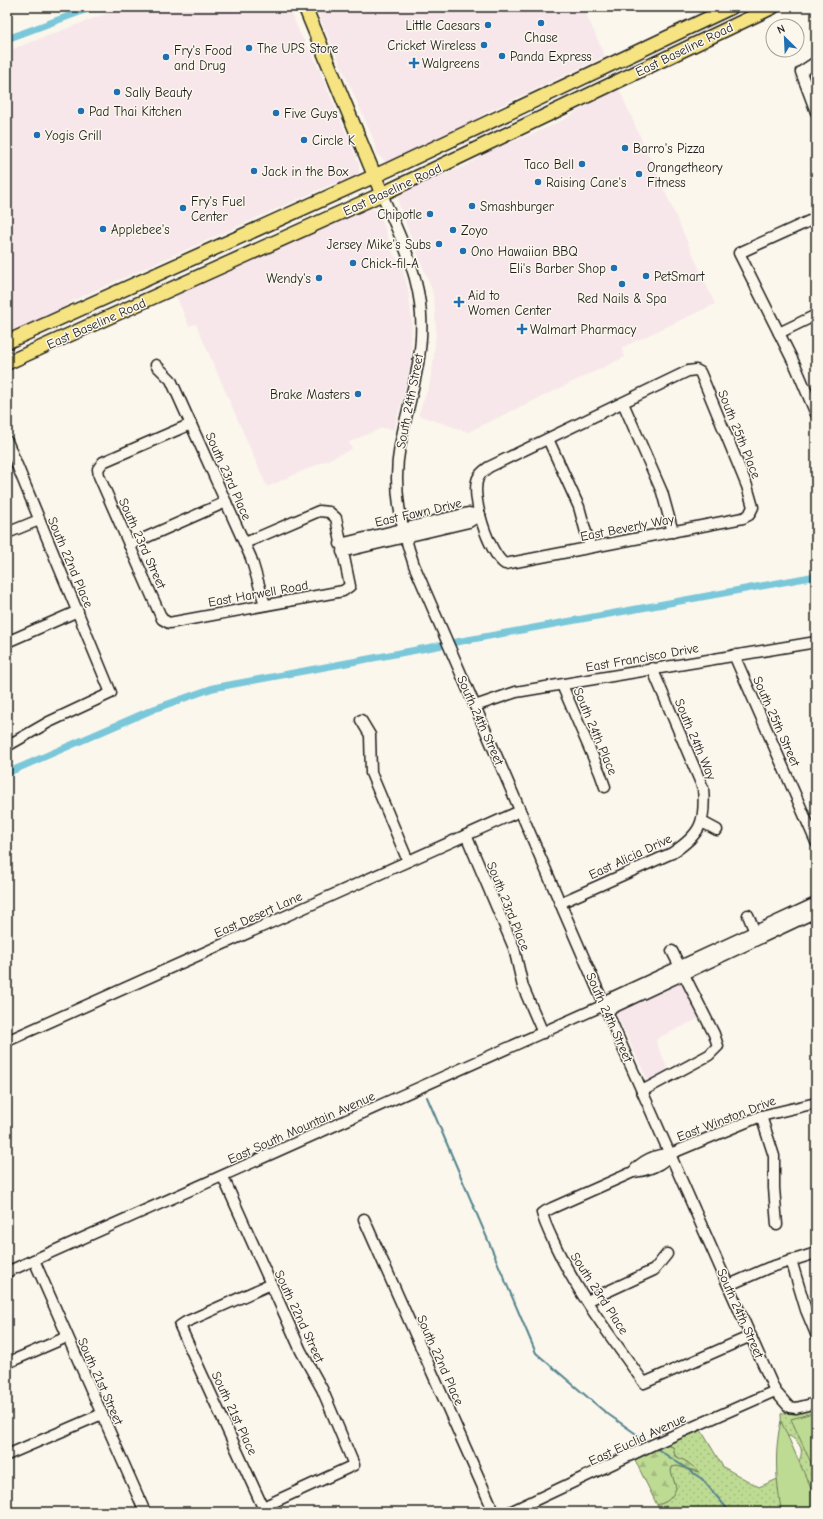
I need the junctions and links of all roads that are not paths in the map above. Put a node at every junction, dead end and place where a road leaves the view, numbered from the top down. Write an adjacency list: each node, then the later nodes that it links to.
1 (305, 7): 10 (main road, South 24th Street)
2 (732, 7): 4 (main road, East Baseline Road)
3 (772, 7): 5 (main road, East Baseline Road)
4 (693, 25): 5 (main road); 7 (main road, East Baseline Road)
5 (700, 41): 8 (main road, East Baseline Road)
6 (816, 62): 9 (street)
7 (565, 86): 8 (main road); 10 (main road, East Baseline Road)
8 (573, 103): 11 (main road, East Baseline Road)
9 (816, 112)
10 (375, 176): 11 (main road, South 24th Street); 13 (main road, East Baseline Road)
11 (382, 194): 14 (main road, East Baseline Road); 31 (street, South 24th Street)
12 (816, 218): 16 (street)
13 (168, 270): 14 (main road); 17 (main road, East Baseline Road)
14 (176, 287): 18 (main road, East Baseline Road)
15 (816, 315): 16 (street)
16 (779, 333): 21 (street)
17 (7, 342)
18 (7, 363)
19 (156, 365): 22 (street, South 23rd Place)
20 (623, 404): 23 (street); 26 (street, South 25th Place); 29 (street)
21 (816, 414)
22 (191, 424): 25 (street, South 23rd Place); 33 (street, South 23rd Street)
23 (548, 439): 27 (street); 34 (street)
24 (7, 441): 28 (street, South 22nd Place)
25 (226, 502): 32 (street, South 23rd Place); 33 (street)
26 (752, 511): 29 (street, East Beverly Way)
27 (480, 515): 31 (street, East Fawn Drive); 34 (street, East Beverly Way)
28 (39, 520): 30 (street); 37 (street, South 22nd Place)
29 (673, 532): 34 (street, East Beverly Way)
30 (7, 533)
31 (403, 533): 35 (street, East Fawn Drive); 44 (street, South 24th Street)
32 (245, 543): 35 (street); 36 (street, South 23rd Place)
33 (129, 545): 38 (street, South 23rd Street)
34 (590, 547)
35 (341, 548): 36 (street, East Harwell Road)
36 (265, 605): 38 (street, East Harwell Road)
37 (78, 610): 39 (street); 46 (street, South 22nd Place)
38 (169, 623)
39 (7, 642)
40 (816, 642): 41 (street, East Francisco Drive)
41 (734, 655): 42 (street, East Francisco Drive); 52 (street, South 25th Street)
42 (652, 668): 43 (street, East Francisco Drive); 49 (street, South 24th Way)
43 (562, 685): 44 (street, East Francisco Drive); 47 (street, South 24th Place)
44 (475, 706): 48 (street, South 24th Street)
45 (361, 720): 53 (street)
46 (7, 746)
47 (605, 787)
48 (520, 811): 51 (street, East Desert Lane); 55 (street, South 24th Street)
49 (702, 822): 50 (street); 55 (street, East Alicia Drive)
50 (717, 830)
51 (466, 835): 53 (street, East Desert Lane); 62 (street, South 23rd Place)
52 (816, 842)
53 (408, 861): 63 (street, East Desert Lane)
54 (816, 902): 58 (street, East South Mountain Avenue)
55 (560, 903): 61 (street, South 24th Street)
56 (816, 912): 58 (street, East South Mountain Avenue)
57 (748, 915): 58 (street)
58 (757, 935): 60 (street, East South Mountain Avenue)
59 (672, 951): 60 (street)
60 (682, 970): 61 (street, East South Mountain Avenue); 64 (street)
61 (604, 1005): 62 (street, East South Mountain Avenue); 64 (street, South 24th Street)
62 (543, 1033): 68 (street, East South Mountain Avenue)
63 (7, 1041)
64 (642, 1091): 67 (street, South 24th Street)
65 (816, 1103): 66 (street, East Winston Drive)
66 (761, 1116): 67 (street, East Winston Drive); 71 (street)
67 (670, 1154): 69 (street, East Winston Drive); 78 (street, South 24th Street)
68 (223, 1177): 74 (street, East South Mountain Avenue); 77 (street, South 22nd Street)
69 (542, 1213): 79 (street, South 23rd Place)
70 (364, 1219): 90 (street, South 22nd Place)
71 (777, 1225)
72 (816, 1253): 75 (street)
73 (667, 1254): 79 (street)
74 (34, 1260): 76 (street, East South Mountain Avenue); 82 (street, South 21st Street)
75 (791, 1260): 78 (street); 80 (street)
76 (7, 1272)
77 (271, 1284): 88 (street, South 22nd Street); 88 (street, South 21st Place)
78 (729, 1285): 81 (street, South 24th Street)
79 (587, 1301): 81 (street, South 23rd Place)
80 (816, 1334)
81 (751, 1336): 84 (street, South 24th Street)
82 (67, 1337): 83 (street); 86 (street, South 21st Street)
83 (7, 1363)
84 (776, 1391): 85 (street, South 24th Street); 91 (street, East Euclid Avenue)
85 (816, 1403)
86 (102, 1414): 87 (street); 89 (street, South 21st Street)
87 (7, 1455)
88 (264, 1510)
89 (145, 1512)
90 (494, 1512)
91 (510, 1512)

